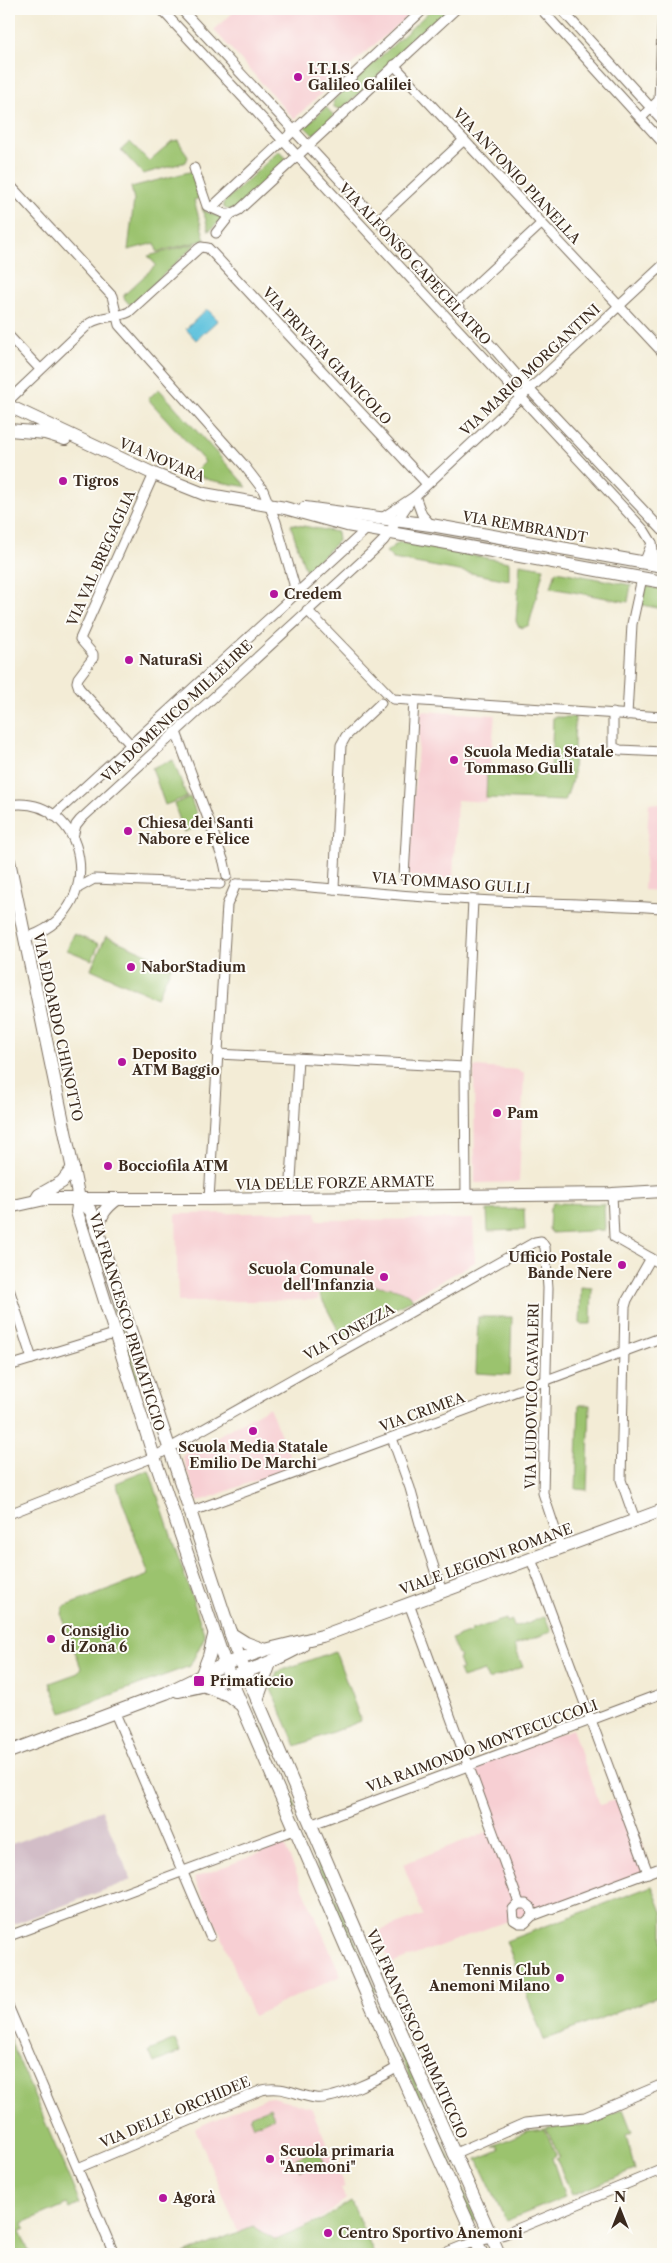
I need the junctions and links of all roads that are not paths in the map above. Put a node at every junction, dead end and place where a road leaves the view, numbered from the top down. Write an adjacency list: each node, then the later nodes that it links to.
1 (161, 9): 14 (street, VIA ALFONSO CAPECELATRO)
2 (181, 9): 12 (street, VIA ALFONSO CAPECELATRO)
3 (456, 9): 8 (street)
4 (541, 9): 10 (street)
5 (561, 9): 9 (street)
6 (663, 9): 9 (street)
7 (420, 10): 12 (street)
8 (394, 65): 13 (street, VIA ANTONIO PIANELLA); 16 (street)
9 (652, 108): 10 (street); 11 (street)
10 (641, 118): 15 (street)
11 (663, 121)
12 (294, 132): 14 (street); 16 (street, VIA ALFONSO CAPECELATRO)
13 (464, 140): 22 (street); 23 (street, VIA ANTONIO PIANELLA)
14 (283, 141): 17 (street, VIA ALFONSO CAPECELATRO); 20 (street)
15 (663, 143)
16 (307, 146): 17 (street); 22 (street, VIA ALFONSO CAPECELATRO)
17 (296, 156): 21 (street); 33 (street, VIA ALFONSO CAPECELATRO)
18 (194, 168): 20 (street)
19 (9, 184): 28 (street)
20 (212, 208): 21 (street)
21 (232, 214): 24 (street)
22 (377, 221): 26 (street, VIA ALFONSO CAPECELATRO)
23 (542, 224): 26 (street); 27 (street, VIA ANTONIO PIANELLA)
24 (216, 233)
25 (663, 265): 27 (street, VIA MARIO MORGANTINI)
26 (455, 304): 32 (street, VIA ALFONSO CAPECELATRO)
27 (619, 306): 30 (street, VIA ANTONIO PIANELLA); 32 (street, VIA MARIO MORGANTINI)
28 (117, 316): 31 (street); 39 (street, VIA PRIVATA GIANICOLO); 41 (street)
29 (9, 336): 31 (street)
30 (663, 353)
31 (40, 369): 34 (street)
32 (529, 388): 33 (street, VIA MARIO MORGANTINI); 46 (street, VIA ALFONSO CAPECELATRO)
33 (520, 397): 39 (street, VIA MARIO MORGANTINI); 47 (street, VIA ALFONSO CAPECELATRO)
34 (9, 400)
35 (9, 406): 37 (street, VIA NOVARA)
36 (9, 430): 37 (street, VIA NOVARA)
37 (104, 451): 38 (street, VIA NOVARA)
38 (154, 474): 41 (street, VIA NOVARA); 60 (street, VIA VAL BREGAGLIA)
39 (427, 484): 40 (street, VIA MARIO MORGANTINI)
40 (413, 498): 43 (street, VIA MARIO MORGANTINI); 43 (street, VIA MARIO MORGANTINI); 44 (street)
41 (269, 505): 42 (street, VIA NOVARA); 52 (street)
42 (284, 508): 43 (street); 45 (street)
43 (387, 524): 44 (street, VIA REMBRANDT); 45 (street); 50 (street); 53 (street, VIA DOMENICO MILLELIRE)
44 (431, 525): 49 (street, VIA REMBRANDT)
45 (367, 529): 52 (street, VIA DOMENICO MILLELIRE)
46 (663, 530): 47 (street, VIA ALFONSO CAPECELATRO)
47 (651, 540): 49 (street); 49 (street, VIA ALFONSO CAPECELATRO)
48 (662, 546): 49 (street)
49 (654, 562)
50 (642, 578): 51 (street); 57 (street)
51 (663, 582)
52 (293, 595): 60 (street, VIA DOMENICO MILLELIRE)
53 (307, 610): 54 (street); 59 (street, VIA DOMENICO MILLELIRE)
54 (414, 701): 56 (street); 68 (street)
55 (382, 703): 73 (street)
56 (613, 713): 57 (street); 61 (street)
57 (626, 714): 58 (street)
58 (663, 717)
59 (176, 732): 64 (street, VIA DOMENICO MILLELIRE); 67 (street)
60 (130, 744): 63 (street, VIA DOMENICO MILLELIRE)
61 (663, 752)
62 (9, 805): 63 (street)
63 (54, 816): 64 (street)
64 (72, 837): 66 (street)
65 (9, 861): 76 (street, VIA EDOARDO CHINOTTO)
66 (80, 861): 69 (street); 72 (street)
67 (227, 876): 70 (street); 71 (street)
68 (404, 876)
69 (94, 879): 70 (street); 72 (street)
70 (220, 884): 71 (street)
71 (234, 887): 73 (street, VIA TOMMASO GULLI); 77 (street)
72 (78, 888): 76 (street)
73 (334, 889): 74 (street, VIA TOMMASO GULLI)
74 (473, 900): 75 (street, VIA TOMMASO GULLI); 79 (street)
75 (663, 908)
76 (24, 938): 80 (street, VIA EDOARDO CHINOTTO)
77 (217, 1054): 78 (street); 86 (street)
78 (298, 1058): 79 (street); 85 (street)
79 (465, 1067): 83 (street)
80 (72, 1168): 84 (street, VIA EDOARDO CHINOTTO); 87 (street)
81 (663, 1191): 82 (street, VIA DELLE FORZE ARMATE)
82 (612, 1194): 83 (street, VIA DELLE FORZE ARMATE); 92 (street)
83 (466, 1196): 85 (street, VIA DELLE FORZE ARMATE)
84 (79, 1198): 87 (street, VIA DELLE FORZE ARMATE); 88 (street, VIA DELLE FORZE ARMATE); 90 (street, VIA FRANCESCO PRIMATICCIO); 95 (street, VIA FRANCESCO PRIMATICCIO)
85 (290, 1198): 86 (street, VIA DELLE FORZE ARMATE)
86 (209, 1199): 88 (street, VIA DELLE FORZE ARMATE)
87 (36, 1200): 89 (street, VIA DELLE FORZE ARMATE)
88 (116, 1200): 90 (street)
89 (9, 1207)
90 (98, 1232): 94 (street, VIA FRANCESCO PRIMATICCIO)
91 (543, 1242): 102 (street, VIA LUDOVICO CAVALERI); 107 (street, VIA TONEZZA)
92 (659, 1260): 98 (street)
93 (9, 1289): 99 (street)
94 (116, 1292): 95 (street); 101 (street, VIA FRANCESCO PRIMATICCIO)
95 (102, 1295): 96 (street, VIA FRANCESCO PRIMATICCIO)
96 (114, 1334): 99 (street); 103 (street, VIA FRANCESCO PRIMATICCIO)
97 (663, 1337): 98 (street, VIA CRIMEA)
98 (624, 1352): 102 (street, VIA CRIMEA); 114 (street)
99 (32, 1360): 100 (street)
100 (9, 1366)
101 (145, 1378): 103 (street); 104 (street, VIA FRANCESCO PRIMATICCIO)
102 (547, 1380): 106 (street, VIA CRIMEA); 115 (street, VIA LUDOVICO CAVALERI)
103 (131, 1382): 105 (street, VIA FRANCESCO PRIMATICCIO)
104 (150, 1394): 105 (street); 107 (street, VIA FRANCESCO PRIMATICCIO)
105 (136, 1396): 108 (street, VIA FRANCESCO PRIMATICCIO)
106 (392, 1438): 112 (street, VIA CRIMEA); 117 (street)
107 (168, 1449): 108 (street, VIA TONEZZA); 109 (street, VIA FRANCESCO PRIMATICCIO)
108 (154, 1457): 110 (street, VIA FRANCESCO PRIMATICCIO); 113 (street, VIA TONEZZA)
109 (177, 1477): 110 (street); 112 (street, VIA FRANCESCO PRIMATICCIO)
110 (163, 1482): 120 (street, VIA FRANCESCO PRIMATICCIO)
111 (663, 1510): 114 (street, VIALE LEGIONI ROMANE)
112 (190, 1512): 119 (street, VIA FRANCESCO PRIMATICCIO)
113 (9, 1514)
114 (635, 1520): 115 (street, VIALE LEGIONI ROMANE)
115 (561, 1547): 116 (street, VIALE LEGIONI ROMANE)
116 (531, 1558): 117 (street, VIALE LEGIONI ROMANE); 135 (street)
117 (442, 1592): 118 (street, VIALE LEGIONI ROMANE)
118 (409, 1604): 123 (street, VIALE LEGIONI ROMANE); 137 (street)
119 (221, 1608): 120 (street); 121 (street, VIA FRANCESCO PRIMATICCIO)
120 (205, 1610): 122 (street, VIA FRANCESCO PRIMATICCIO)
121 (230, 1633): 124 (street); 125 (street, VIA FRANCESCO PRIMATICCIO)
122 (214, 1636): 127 (street, VIA FRANCESCO PRIMATICCIO); 130 (street)
123 (319, 1637): 124 (street, VIALE LEGIONI ROMANE); 126 (street, VIALE LEGIONI ROMANE)
124 (265, 1650): 125 (street, VIALE LEGIONI ROMANE)
125 (240, 1659): 127 (street, VIALE LEGIONI ROMANE); 128 (street)
126 (270, 1663): 128 (street, VIALE LEGIONI ROMANE); 132 (street)
127 (225, 1664): 129 (street); 130 (street, VIALE LEGIONI ROMANE)
128 (246, 1672): 129 (street, VIALE LEGIONI ROMANE); 132 (street)
129 (230, 1678): 130 (street, VIALE LEGIONI ROMANE); 133 (street)
130 (203, 1680): 133 (street); 134 (street, VIALE LEGIONI ROMANE)
131 (663, 1693): 135 (street, VIA RAIMONDO MONTECUCCOLI)
132 (256, 1700): 138 (street, VIA FRANCESCO PRIMATICCIO)
133 (241, 1705): 139 (street)
134 (114, 1713): 136 (street, VIALE LEGIONI ROMANE); 141 (street)
135 (591, 1720): 137 (street, VIA RAIMONDO MONTECUCCOLI); 142 (street)
136 (9, 1752)
137 (468, 1765): 138 (street, VIA RAIMONDO MONTECUCCOLI); 143 (street)
138 (310, 1824): 139 (street); 150 (street, VIA FRANCESCO PRIMATICCIO)
139 (294, 1830): 141 (street); 148 (street)
140 (663, 1867): 142 (street)
141 (182, 1871): 145 (street); 146 (street)
142 (648, 1873): 144 (street)
143 (519, 1903): 144 (street); 144 (street)
144 (532, 1916)
145 (9, 1936)
146 (210, 1936)
147 (9, 2008): 151 (street)
148 (398, 2067): 151 (street, VIA DELLE ORCHIDEE); 154 (street)
149 (663, 2084): 150 (street)
150 (453, 2154): 153 (street, VIA FRANCESCO PRIMATICCIO)
151 (78, 2168): 155 (street)
152 (663, 2169): 153 (street)
153 (492, 2238): 154 (street); 158 (street, VIA FRANCESCO PRIMATICCIO)
154 (477, 2242): 156 (street); 157 (street)
155 (114, 2254)
156 (442, 2254)
157 (482, 2254)
158 (499, 2254)

